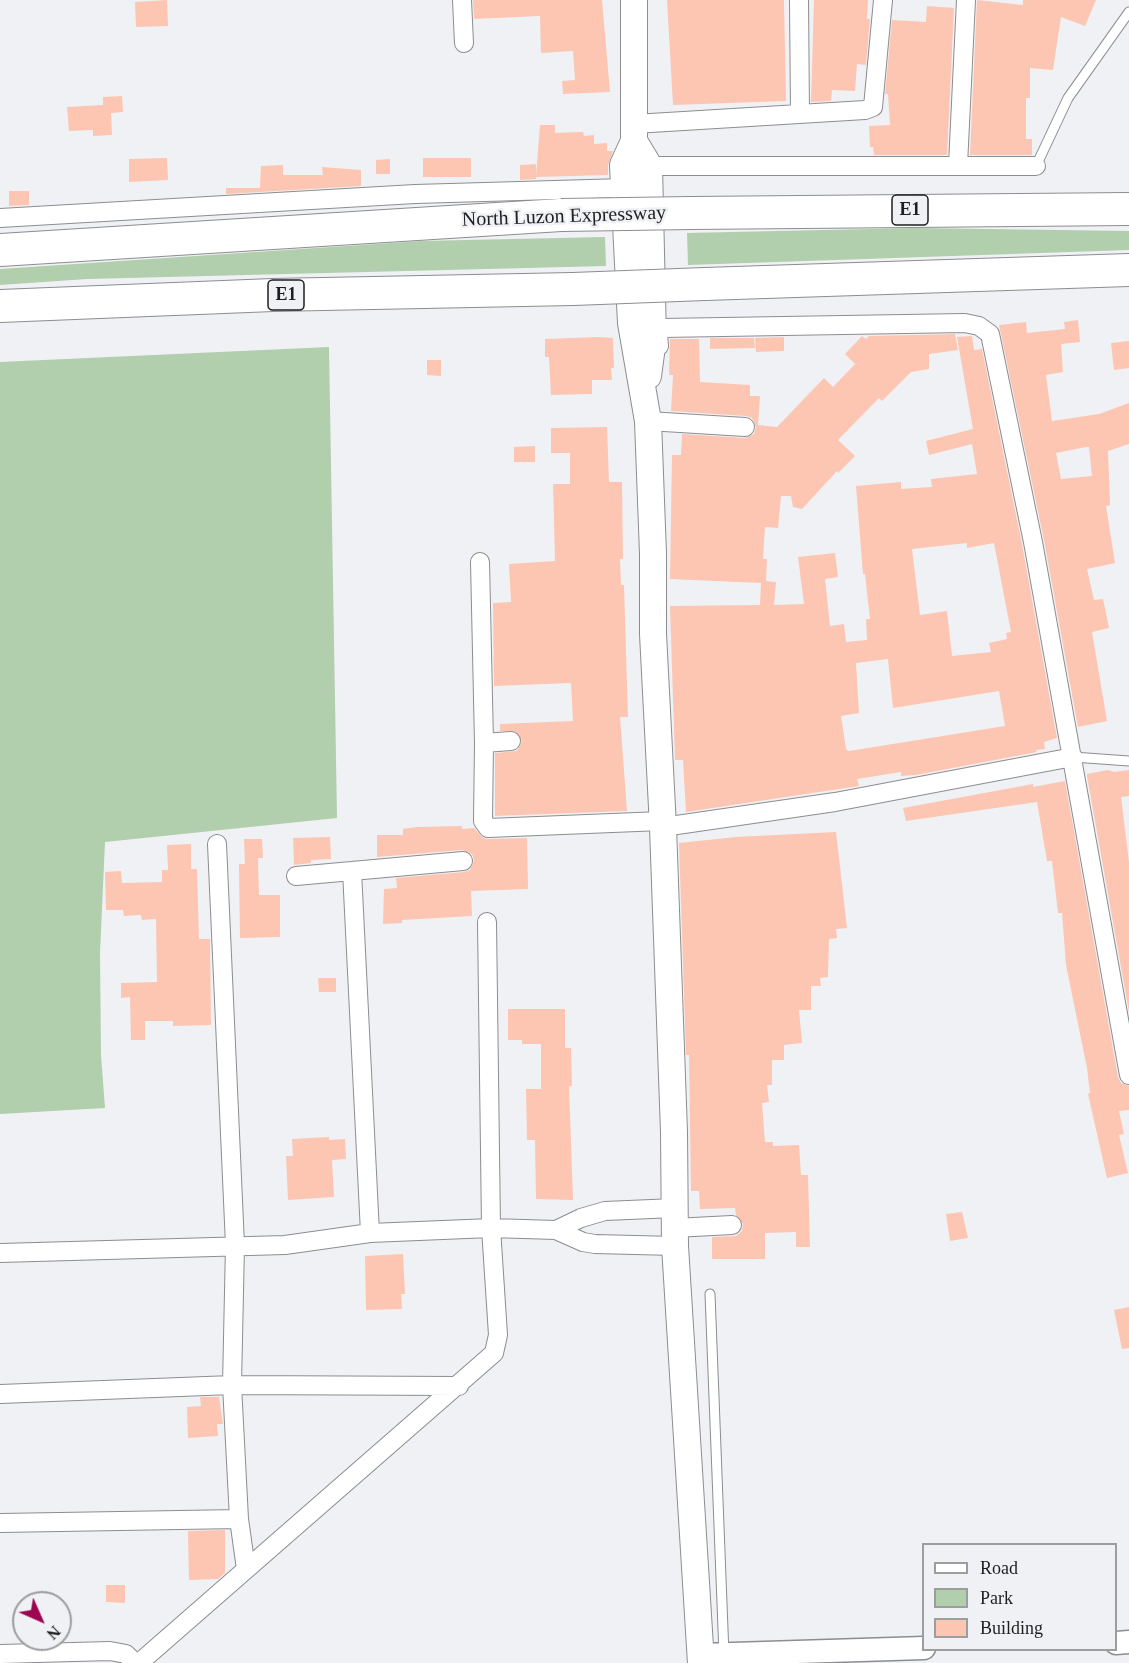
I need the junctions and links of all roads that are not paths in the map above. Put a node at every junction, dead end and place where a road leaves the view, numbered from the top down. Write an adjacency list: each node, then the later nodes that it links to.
1 (462, 0): 7 (street)
2 (634, 0): 9 (main road)
3 (799, 0): 8 (street)
4 (883, 0): 8 (street)
5 (966, 0): 10 (street)
6 (1129, 12): 12 (lane)
7 (464, 43)
8 (800, 114): 9 (street)
9 (634, 133): 11 (main road); 13 (main road)
10 (958, 165): 11 (street); 12 (street)
11 (649, 166): 19 (main road)
12 (1036, 166)
13 (624, 188): 15 (street); 19 (main road)
14 (1129, 209): 16 (highway, North Luzon Expressway / E1, bridge)
15 (0, 218)
16 (0, 250)
17 (1129, 270): 18 (highway, E1, bridge)
18 (0, 306)
19 (646, 409): 20 (street); 24 (street); 26 (main road)
20 (745, 427)
21 (480, 562): 23 (street)
22 (511, 741): 23 (street)
23 (484, 743): 26 (street)
24 (1073, 757): 25 (lane); 26 (street); 32 (street)
25 (1129, 761)
26 (663, 824): 34 (main road)
27 (217, 844): 38 (street)
28 (463, 861): 29 (street)
29 (352, 871): 30 (street); 37 (street)
30 (296, 876)
31 (487, 922): 35 (street)
32 (1129, 1076)
33 (732, 1225): 34 (street)
34 (675, 1227): 36 (street); 36 (street); 49 (main road)
35 (491, 1228): 36 (street); 37 (street); 42 (street)
36 (556, 1230)
37 (370, 1233): 38 (street)
38 (235, 1245): 39 (street); 41 (street)
39 (0, 1253)
40 (710, 1294): 49 (lane)
41 (232, 1385): 42 (street); 43 (street); 44 (street)
42 (459, 1386): 46 (street)
43 (0, 1394)
44 (239, 1519): 45 (street); 46 (street)
45 (0, 1523)
46 (246, 1569): 50 (street)
47 (922, 1648): 49 (street)
48 (0, 1654): 50 (street)
49 (713, 1659)
50 (137, 1663)

